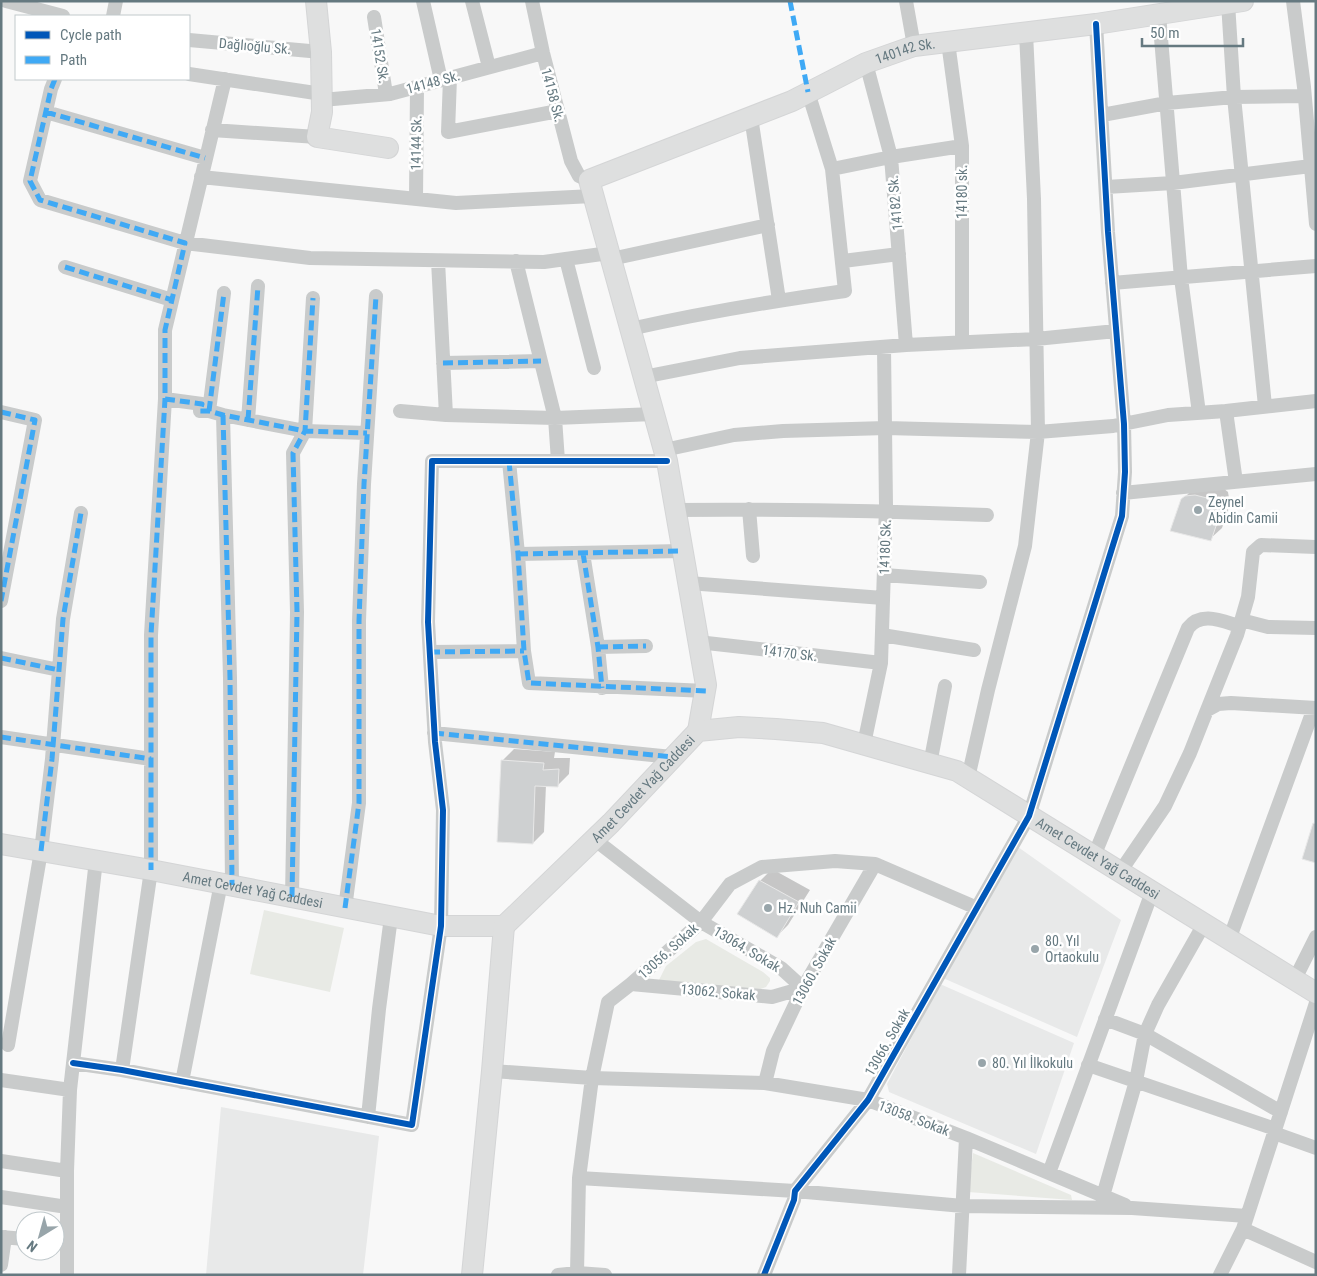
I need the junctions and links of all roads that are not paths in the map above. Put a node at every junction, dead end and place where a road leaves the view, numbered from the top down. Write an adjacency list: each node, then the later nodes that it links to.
1 (6, 1): 10 (street)
2 (116, 1): 13 (street)
3 (316, 1): 20 (main road)
4 (423, 1): 26 (street)
5 (472, 1): 23 (street)
6 (532, 1): 21 (street, 14158 Sk.)
7 (906, 1): 19 (street)
8 (1293, 1): 31 (street)
9 (1236, 2): 11 (main road, 140142 Sk.); 33 (street)
10 (30, 4): 12 (street)
11 (1158, 14): 15 (main road, 140142 Sk.); 34 (street)
12 (60, 15)
13 (113, 15)
14 (374, 18): 30 (street, 14152 Sk.)
15 (1096, 24): 16 (main road, 140142 Sk.); 37 (street, 13066. Sokak)
16 (1026, 33): 18 (main road, 140142 Sk.); 75 (street)
17 (190, 40): 20 (street, Dağlıoğlu Sk.)
18 (948, 42): 19 (main road, 140142 Sk.); 41 (street, 14180 sk.)
19 (914, 46): 22 (main road, 140142 Sk.)
20 (321, 52): 32 (main road)
21 (543, 53): 23 (street, 14148 Sk.); 35 (street, 14158 Sk.)
22 (866, 63): 29 (main road, 140142 Sk.); 43 (street, 14182 Sk.)
23 (489, 67): 26 (street, 14148 Sk.)
24 (190, 74): 25 (street, 14148 Sk.)
25 (225, 79): 32 (street, 14148 Sk.); 39 (street)
26 (445, 79): 28 (street, 14148 Sk.); 35 (street)
27 (55, 80): 36 (street)
28 (417, 87): 30 (street, 14148 Sk.); 52 (street, 14144 Sk.)
29 (808, 92): 38 (main road, 140142 Sk.); 46 (street)
30 (386, 94): 32 (street, 14148 Sk.)
31 (1304, 96): 33 (street); 45 (street)
32 (322, 97): 40 (main road)
33 (1234, 97): 34 (street); 47 (street)
34 (1167, 103): 37 (street); 49 (street)
35 (558, 111): 51 (street, 14158 Sk.)
36 (46, 112): 44 (street); 55 (street)
37 (1102, 115): 50 (street, 13066. Sokak)
38 (751, 117): 51 (main road, 140142 Sk.); 54 (street)
39 (212, 130): 40 (street); 44 (street)
40 (317, 137): 42 (main road)
41 (962, 146): 43 (street); 76 (street, 14180 sk.)
42 (388, 148)
43 (891, 157): 46 (street); 56 (street, 14182 Sk.)
44 (205, 158): 48 (street)
45 (1310, 166): 47 (street); 53 (street)
46 (832, 169): 61 (street)
47 (1241, 174): 49 (street); 64 (street)
48 (200, 177): 52 (street); 55 (street)
49 (1173, 183): 50 (street); 65 (street)
50 (1106, 187): 66 (street, 13066. Sokak)
51 (591, 188): 52 (street); 57 (main road)
52 (416, 199)
53 (1316, 224)
54 (768, 225): 57 (street); 72 (street)
55 (185, 244): 59 (street); 71 (street)
56 (899, 254): 61 (street); 77 (street, 14182 Sk.)
57 (610, 256): 58 (street); 73 (main road)
58 (566, 259): 60 (street); 81 (street)
59 (438, 261): 60 (street); 80 (street)
60 (516, 262): 79 (street)
61 (842, 262): 72 (street)
62 (1316, 266): 64 (street)
63 (65, 267): 71 (street)
64 (1251, 272): 65 (street); 85 (street)
65 (1181, 278): 66 (street); 90 (street)
66 (1112, 284): 74 (street, 13066. Sokak)
67 (258, 286): 95 (street)
68 (224, 293): 86 (street)
69 (376, 296): 100 (street)
70 (313, 298): 98 (street)
71 (172, 300): 83 (street)
72 (779, 300): 73 (street)
73 (630, 328): 82 (main road)
74 (1116, 331): 75 (street); 96 (street, 13066. Sokak)
75 (1036, 339): 76 (street); 99 (street)
76 (962, 342): 77 (street)
77 (906, 345): 78 (street)
78 (884, 348): 82 (street); 97 (street, 14180 Sk.)
79 (541, 361): 80 (street); 94 (street)
80 (443, 363): 92 (street)
81 (594, 368)
82 (644, 377): 91 (main road)
83 (165, 399): 86 (street); 145 (street)
84 (1316, 400): 85 (street)
85 (1265, 406): 88 (street)
86 (210, 411): 93 (street)
87 (400, 411): 92 (street)
88 (1226, 411): 90 (street); 105 (street)
89 (1, 412): 121 (street)
90 (1198, 413): 96 (street)
91 (654, 414): 94 (street); 101 (main road)
92 (446, 415): 94 (street)
93 (223, 416): 95 (street); 157 (street)
94 (555, 418): 103 (street)
95 (248, 420): 98 (street)
96 (1124, 424): 99 (street); 106 (street, 13066. Sokak)
97 (886, 428): 99 (street); 101 (street); 109 (street, 14180 Sk.)
98 (305, 431): 100 (street); 159 (street)
99 (1038, 432): 147 (street)
100 (367, 433): 160 (street)
101 (665, 455): 103 (street); 108 (main road)
102 (509, 461): 103 (street); 115 (street); 130 (street)
103 (558, 461)
104 (1316, 474): 105 (street)
105 (1236, 482): 106 (street)
106 (1123, 493): 148 (street, 13066. Sokak)
107 (749, 509): 108 (street); 109 (street); 116 (street)
108 (675, 510): 113 (main road)
109 (886, 511): 111 (street); 117 (street, 14180 Sk.)
110 (81, 513): 133 (street)
111 (987, 514)
112 (1316, 547): 122 (street)
113 (683, 551): 114 (street); 119 (main road)
114 (583, 553): 115 (street); 127 (street)
115 (518, 554): 129 (street)
116 (753, 556)
117 (884, 575): 118 (street); 120 (street, 14180 Sk.)
118 (980, 582)
119 (688, 583): 120 (street); 125 (main road)
120 (883, 598): 124 (street, 14180 Sk.)
121 (1, 601)
122 (1240, 623): 123 (street); 138 (street); 152 (street)
123 (1316, 628)
124 (882, 635): 128 (street); 132 (street, 14180 Sk.)
125 (698, 642): 132 (street, 14170 Sk.); 136 (main road)
126 (646, 646): 127 (street)
127 (598, 647): 135 (street)
128 (974, 650)
129 (524, 651): 130 (street); 135 (street)
130 (430, 652): 140 (street)
131 (1, 658): 133 (street)
132 (881, 663): 142 (street, 14180 Sk.)
133 (59, 670): 143 (street)
134 (945, 686): 146 (street)
135 (602, 688): 136 (street)
136 (706, 692): 139 (main road)
137 (1315, 708): 138 (street); 168 (street)
138 (1207, 710): 156 (street)
139 (698, 732): 142 (main road, Amet Cevdet Yağ Caddesi); 144 (main road, Amet Cevdet Yağ Caddesi)
140 (434, 733): 144 (street); 165 (street)
141 (1, 737): 143 (street)
142 (864, 744): 146 (main road, Amet Cevdet Yağ Caddesi)
143 (54, 745): 145 (street); 151 (street)
144 (672, 757): 149 (main road, Amet Cevdet Yağ Caddesi)
145 (151, 759): 155 (street)
146 (930, 764): 147 (main road, Amet Cevdet Yağ Caddesi)
147 (968, 778): 148 (main road, Amet Cevdet Yağ Caddesi)
148 (1029, 816): 152 (main road, Amet Cevdet Yağ Caddesi); 161 (street, 13066. Sokak)
149 (594, 839): 163 (street, 13064. Sokak); 166 (main road, Amet Cevdet Yağ Caddesi)
150 (1, 844): 151 (main road, Amet Cevdet Yağ Caddesi)
151 (41, 851): 153 (main road, Amet Cevdet Yağ Caddesi); 176 (street)
152 (1094, 856): 156 (main road, Amet Cevdet Yağ Caddesi)
153 (96, 860): 155 (main road, Amet Cevdet Yağ Caddesi); 177 (street)
154 (875, 864): 161 (street, 13056. Sokak); 163 (street, 13056. Sokak); 171 (street, 13060. Sokak)
155 (150, 870): 157 (main road, Amet Cevdet Yağ Caddesi); 179 (street)
156 (1120, 872): 158 (main road, Amet Cevdet Yağ Caddesi)
157 (226, 884): 159 (main road, Amet Cevdet Yağ Caddesi); 184 (street)
158 (1152, 892): 164 (main road, Amet Cevdet Yağ Caddesi); 174 (street)
159 (292, 897): 160 (main road, Amet Cevdet Yağ Caddesi)
160 (345, 908): 162 (main road, Amet Cevdet Yağ Caddesi)
161 (977, 908): 187 (street, 13066. Sokak)
162 (391, 916): 165 (main road, Amet Cevdet Yağ Caddesi); 189 (street)
163 (701, 922): 170 (street, 13056. Sokak); 171 (street, 13064. Sokak)
164 (1204, 924): 168 (main road, Amet Cevdet Yağ Caddesi); 175 (street)
165 (441, 926): 166 (main road, Amet Cevdet Yağ Caddesi); 189 (street)
166 (504, 926): 180 (main road)
167 (1316, 937): 169 (street)
168 (1229, 940): 169 (main road, Amet Cevdet Yağ Caddesi)
169 (1294, 981): 172 (main road, Amet Cevdet Yağ Caddesi)
170 (631, 984): 171 (street, 13062. Sokak); 181 (street, 13056. Sokak)
171 (803, 988): 185 (street, 13060. Sokak)
172 (1316, 994)
173 (1316, 1002): 188 (street)
174 (1105, 1019): 175 (street); 178 (street)
175 (1145, 1034): 183 (street); 188 (street)
176 (8, 1045)
177 (73, 1063): 179 (street); 186 (street)
178 (1088, 1065): 183 (street); 195 (street)
179 (122, 1070): 184 (street)
180 (492, 1071): 181 (street, 13058. Sokak); 211 (main road)
181 (592, 1078): 185 (street, 13058. Sokak); 196 (street, 13056. Sokak)
182 (1, 1080): 186 (street)
183 (1136, 1081): 190 (street); 198 (street)
184 (182, 1082): 189 (street)
185 (765, 1083): 187 (street, 13058. Sokak)
186 (70, 1090): 194 (street)
187 (868, 1100): 191 (street, 13058. Sokak); 197 (street, 13066. Sokak)
188 (1280, 1112): 190 (street)
189 (368, 1117)
190 (1274, 1131): 192 (street); 204 (street)
191 (966, 1138): 195 (street, 13058. Sokak); 200 (street)
192 (1316, 1148)
193 (1, 1161): 194 (street)
194 (67, 1171): 201 (street)
195 (1048, 1173): 198 (street, 13058. Sokak)
196 (579, 1178): 197 (street); 209 (street, 13056. Sokak)
197 (795, 1191): 200 (street); 214 (street, 13066. Sokak)
198 (1103, 1196): 202 (street, 13058. Sokak)
199 (1, 1197): 201 (street)
200 (963, 1206): 202 (street); 215 (street)
201 (67, 1207): 203 (street)
202 (1132, 1208): 204 (street)
203 (65, 1219)
204 (1245, 1223): 207 (street); 216 (street)
205 (3, 1237): 208 (street)
206 (64, 1261): 210 (street)
207 (1316, 1262)
208 (1, 1265)
209 (577, 1273): 212 (street); 213 (street)
210 (67, 1275)
211 (472, 1275)
212 (558, 1275)
213 (605, 1275)
214 (764, 1275)
215 (959, 1275)
216 (1220, 1275)

